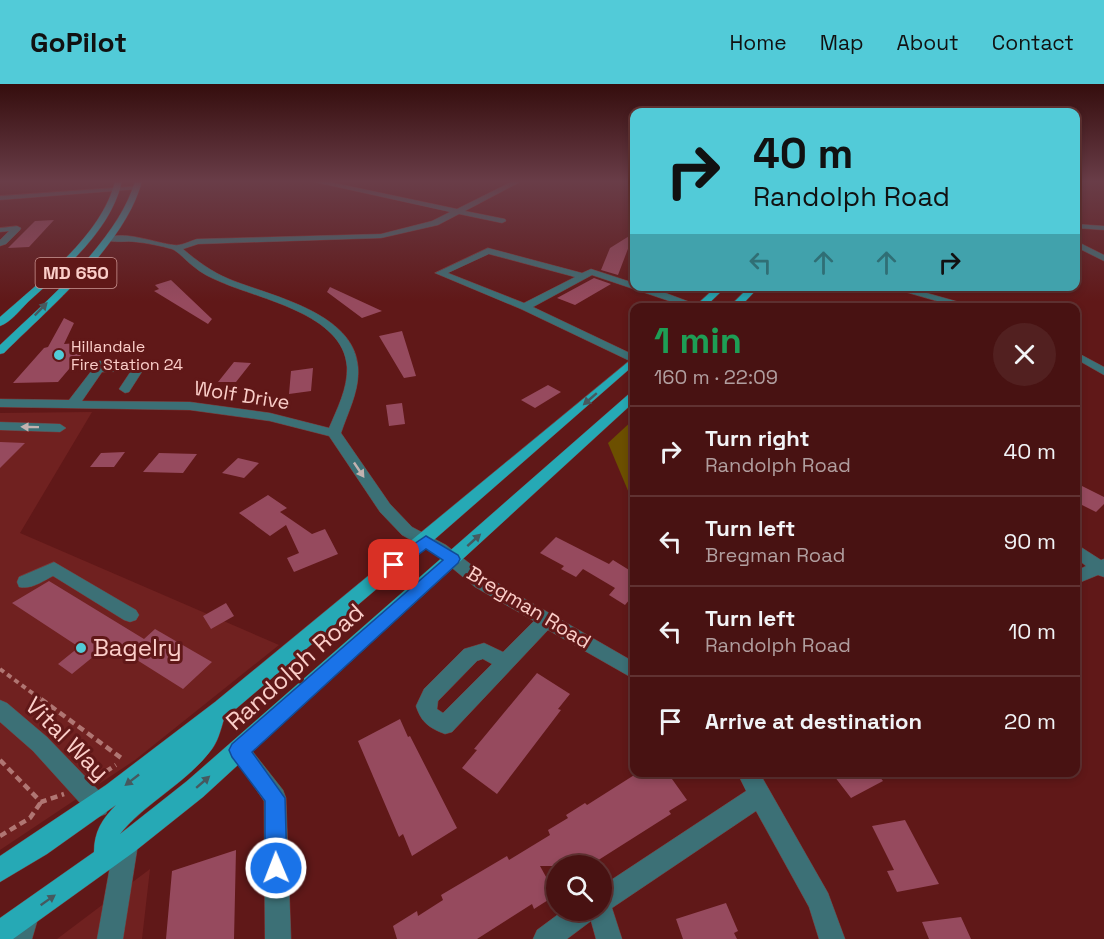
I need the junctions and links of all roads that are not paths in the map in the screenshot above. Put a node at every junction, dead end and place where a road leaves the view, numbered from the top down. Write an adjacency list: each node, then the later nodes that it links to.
1 (102, 221): 23 (main road, MD 650)
2 (122, 221): 7 (main road, MD 650)
3 (437, 221): 10 (street)
4 (1080, 226): 5 (street)
5 (1104, 228)
6 (0, 230): 8 (street)
7 (109, 238): 10 (street); 24 (main road, MD 650, one-way to 7)
8 (0, 243)
9 (1080, 246): 11 (street)
10 (177, 248): 35 (street)
11 (1104, 258)
12 (583, 276): 13 (street); 22 (street); 22 (street)
13 (630, 284)
14 (650, 291): 18 (street)
15 (717, 291): 19 (main road)
16 (751, 291): 20 (main road)
17 (909, 291): 21 (street)
18 (686, 303)
19 (703, 303)
20 (738, 303)
21 (955, 303)
22 (525, 307): 26 (street)
23 (0, 323)
24 (0, 351)
25 (1080, 357): 28 (street)
26 (630, 358)
27 (630, 363): 36 (main road, Randolph Road, one-way to 36)
28 (1104, 372)
29 (125, 389): 32 (street)
30 (630, 400): 38 (main road, Randolph Road, one-way to 30)
31 (0, 403): 32 (street, Wolf Drive)
32 (73, 404): 35 (street, Wolf Drive)
33 (0, 426): 34 (street, one-way to 33)
34 (60, 428)
35 (334, 433): 36 (street, Bregman Road, one-way to 36)
36 (426, 541): 38 (street, Bregman Road); 47 (main road, Randolph Road)
37 (1080, 553): 39 (street)
38 (453, 559): 43 (street, Bregman Road); 48 (main road, Randolph Road)
39 (1102, 568): 40 (street)
40 (1080, 576)
41 (25, 582): 42 (street)
42 (130, 615)
43 (546, 620): 44 (street); 45 (street, Bregman Road)
44 (506, 662)
45 (630, 669)
46 (0, 709): 51 (street, Vital Way)
47 (215, 716): 51 (main road, Randolph Road, one-way to 51); 53 (main road)
48 (239, 750): 52 (main road, Randolph Road, one-way to 48); 62 (street)
49 (750, 777): 50 (street)
50 (760, 795): 55 (street); 65 (street)
51 (98, 806): 54 (main road, Randolph Road)
52 (126, 844): 53 (main road, Randolph Road); 61 (street)
53 (106, 858): 56 (main road, Randolph Road, one-way to 53)
54 (0, 870)
55 (612, 893)
56 (27, 915): 59 (main road, Randolph Road); 60 (street)
57 (570, 921): 63 (street)
58 (603, 921): 64 (street)
59 (0, 933)
60 (19, 939)
61 (110, 939)
62 (278, 939)
63 (546, 939)
64 (609, 939)
65 (831, 939)

